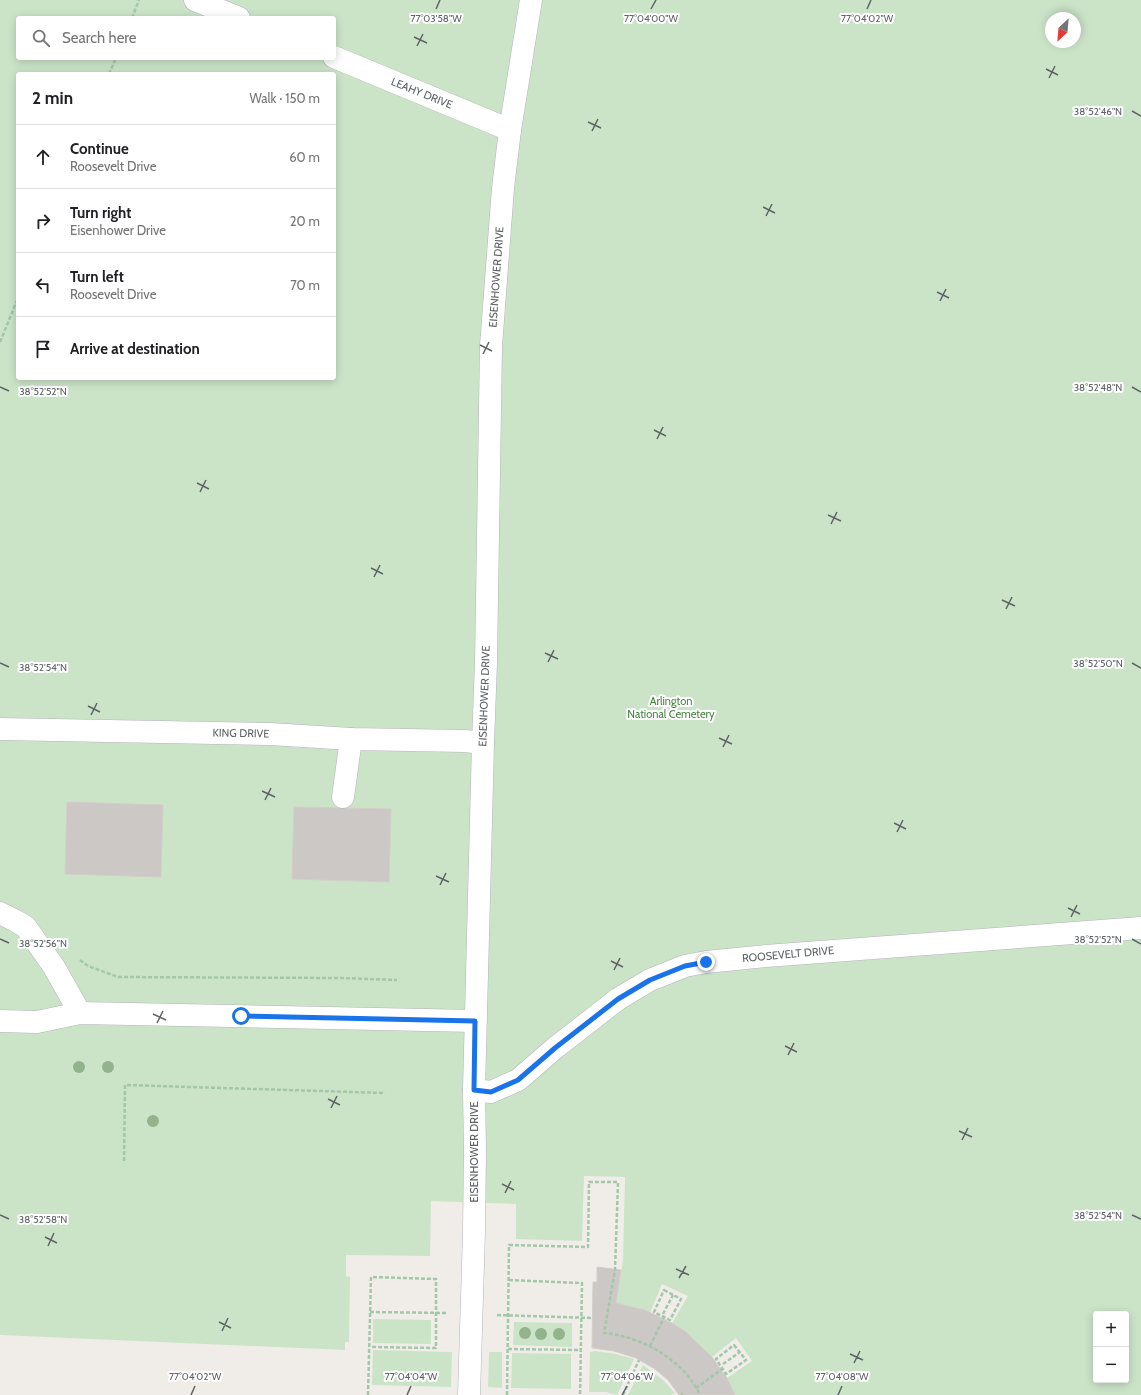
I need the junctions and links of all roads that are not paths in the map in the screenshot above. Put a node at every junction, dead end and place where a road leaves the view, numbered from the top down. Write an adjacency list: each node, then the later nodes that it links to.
1 (195, 0): 3 (lane)
2 (531, 0): 5 (lane, EISENHOWER DRIVE)
3 (234, 16)
4 (336, 58): 5 (lane, LEAHY DRIVE)
5 (510, 130): 8 (lane, EISENHOWER DRIVE)
6 (0, 729): 7 (lane, KING DRIVE)
7 (351, 739): 8 (lane, KING DRIVE); 9 (lane)
8 (483, 743): 14 (lane, EISENHOWER DRIVE)
9 (343, 797)
10 (0, 913): 12 (lane)
11 (1141, 928): 15 (lane, ROOSEVELT DRIVE)
12 (80, 1013): 13 (lane); 14 (lane)
13 (0, 1021)
14 (475, 1021): 15 (lane, EISENHOWER DRIVE)
15 (474, 1090): 16 (lane, EISENHOWER DRIVE)
16 (469, 1395)

